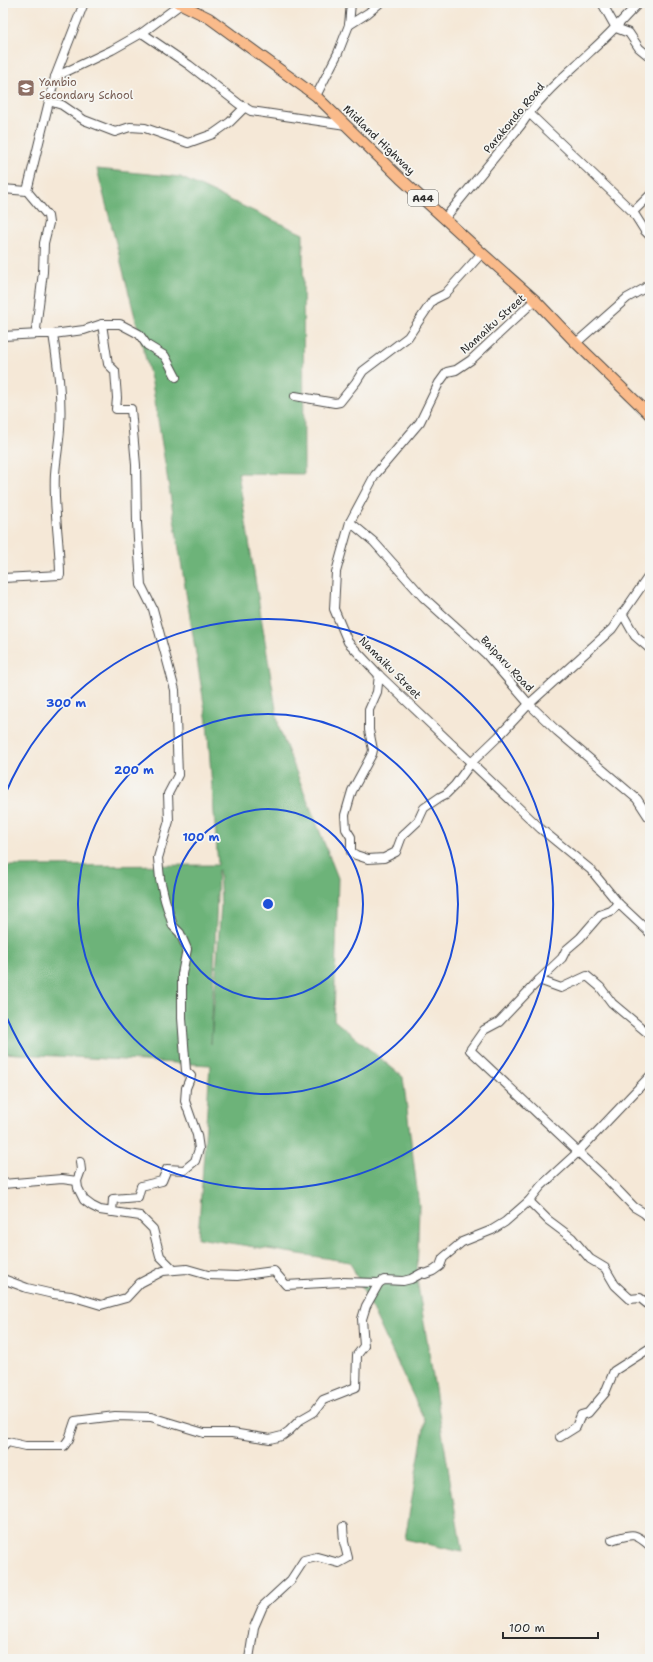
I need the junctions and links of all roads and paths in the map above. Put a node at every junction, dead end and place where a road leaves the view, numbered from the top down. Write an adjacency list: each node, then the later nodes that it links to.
1 (84, 3): 12 (street)
2 (180, 3): 7 (main road, Midland Highway / A44); 10 (street)
3 (350, 3): 8 (street)
4 (380, 3): 8 (street)
5 (602, 3): 9 (street)
6 (639, 3): 9 (street, Parakondo Road)
7 (194, 6): 13 (main road, Midland Highway / A44)
8 (349, 25): 13 (street)
9 (616, 28): 11 (street); 16 (street, Parakondo Road)
10 (142, 33): 12 (street); 15 (street)
11 (650, 57)
12 (55, 77): 14 (street)
13 (316, 96): 17 (main road, Midland Highway / A44)
14 (49, 101): 15 (street); 19 (street)
15 (245, 107): 17 (street)
16 (529, 113): 21 (street); 22 (street, Parakondo Road)
17 (346, 125): 22 (main road, Midland Highway / A44)
18 (3, 189): 19 (street)
19 (27, 191): 28 (street)
20 (650, 195): 21 (street)
21 (633, 212): 23 (street)
22 (445, 218): 24 (main road, Midland Highway / A44)
23 (650, 236)
24 (482, 253): 26 (main road, Midland Highway / A44); 33 (street)
25 (650, 283): 31 (street)
26 (535, 300): 31 (main road, Midland Highway / A44); 35 (street, Namaiku Street)
27 (102, 324): 29 (street); 32 (street); 54 (street)
28 (39, 334): 29 (street); 30 (street)
29 (53, 334): 37 (street)
30 (3, 336)
31 (576, 343): 34 (main road, Midland Highway / A44)
32 (176, 377)
33 (295, 396)
34 (650, 415)
35 (350, 522): 40 (street, Namaiku Street); 41 (street, Baiparu Road)
36 (650, 574): 38 (street)
37 (3, 578)
38 (622, 613): 39 (street); 41 (street)
39 (650, 649)
40 (379, 675): 42 (street, Namaiku Street); 42 (street)
41 (529, 704): 42 (street); 43 (street, Baiparu Road)
42 (471, 763): 44 (street, Namaiku Street)
43 (650, 818)
44 (619, 904): 45 (street, Namaiku Street); 46 (street)
45 (650, 933)
46 (539, 980): 47 (street); 49 (street)
47 (650, 1035)
48 (650, 1076): 49 (street)
49 (577, 1153): 53 (street); 55 (street)
50 (80, 1162): 51 (street)
51 (77, 1181): 52 (street); 54 (street)
52 (3, 1184)
53 (529, 1201): 58 (street); 59 (street)
54 (112, 1212): 56 (street)
55 (650, 1219)
56 (173, 1269): 57 (street); 58 (street)
57 (3, 1279)
58 (379, 1283): 62 (street)
59 (650, 1306)
60 (650, 1348): 61 (street)
61 (560, 1437)
62 (3, 1447)
63 (343, 1527): 66 (street)
64 (612, 1540): 65 (street)
65 (650, 1546)
66 (249, 1659)

